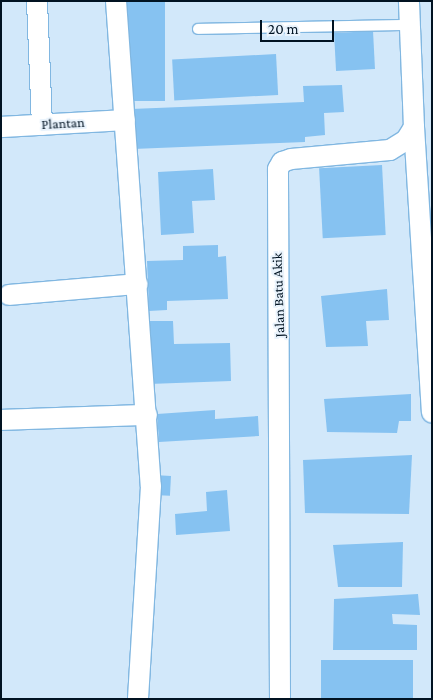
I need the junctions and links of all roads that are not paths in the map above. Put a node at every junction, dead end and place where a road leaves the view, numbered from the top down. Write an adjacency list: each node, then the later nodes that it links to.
1 (37, 1): 7 (street)
2 (116, 1): 6 (street)
3 (409, 1): 4 (street)
4 (410, 25): 5 (lane); 9 (street)
5 (198, 30)
6 (125, 120): 7 (street, Plantan); 10 (street)
7 (42, 125): 8 (street, Plantan)
8 (1, 127)
9 (414, 127): 12 (street); 17 (street, Jalan Batu Akik)
10 (138, 284): 11 (street); 14 (street)
11 (9, 295)
12 (430, 356): 13 (street)
13 (432, 412)
14 (147, 415): 15 (street); 16 (street)
15 (1, 420)
16 (138, 699)
17 (280, 699)

